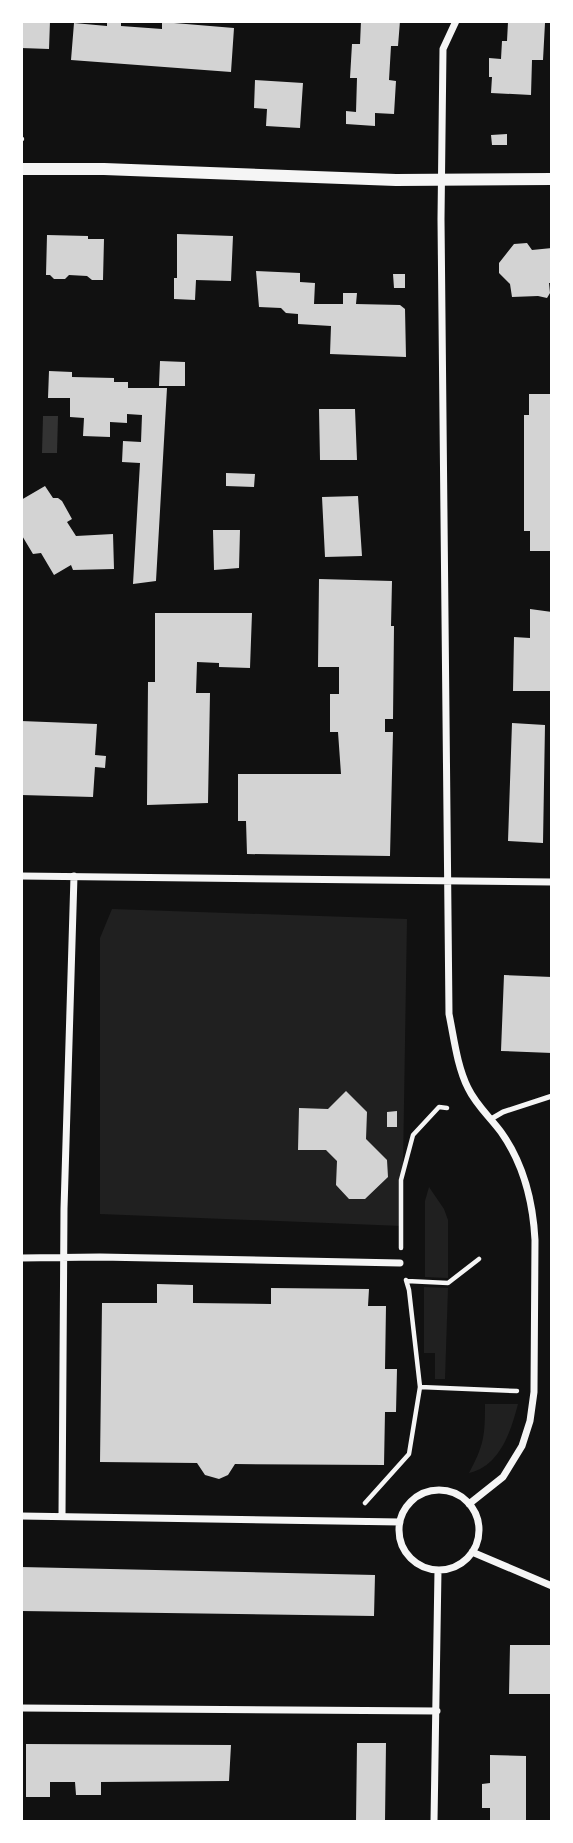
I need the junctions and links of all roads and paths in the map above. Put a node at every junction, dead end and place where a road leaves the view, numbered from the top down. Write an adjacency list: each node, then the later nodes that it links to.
1 (456, 21): 4 (street)
2 (21, 169): 4 (street)
3 (552, 179): 4 (street)
4 (442, 181): 7 (street)
5 (21, 876): 6 (street)
6 (74, 876): 7 (street); 12 (street)
7 (447, 882): 8 (street); 11 (street)
8 (552, 883)
9 (552, 1096): 11 (lane)
10 (447, 1108): 15 (path)
11 (491, 1119): 20 (street)
12 (64, 1257): 13 (street); 15 (street); 22 (street)
13 (21, 1258)
14 (479, 1259): 16 (path)
15 (400, 1263): 16 (path)
16 (407, 1282): 17 (path)
17 (420, 1387): 18 (path); 19 (path)
18 (517, 1391)
19 (364, 1503)
20 (469, 1504): 23 (street); 24 (street)
21 (21, 1516): 22 (street)
22 (62, 1516): 23 (street)
23 (400, 1522): 25 (street)
24 (472, 1552): 25 (street); 26 (street)
25 (438, 1570): 28 (street)
26 (552, 1586)
27 (21, 1708): 28 (street)
28 (437, 1711): 29 (street)
29 (434, 1822)

